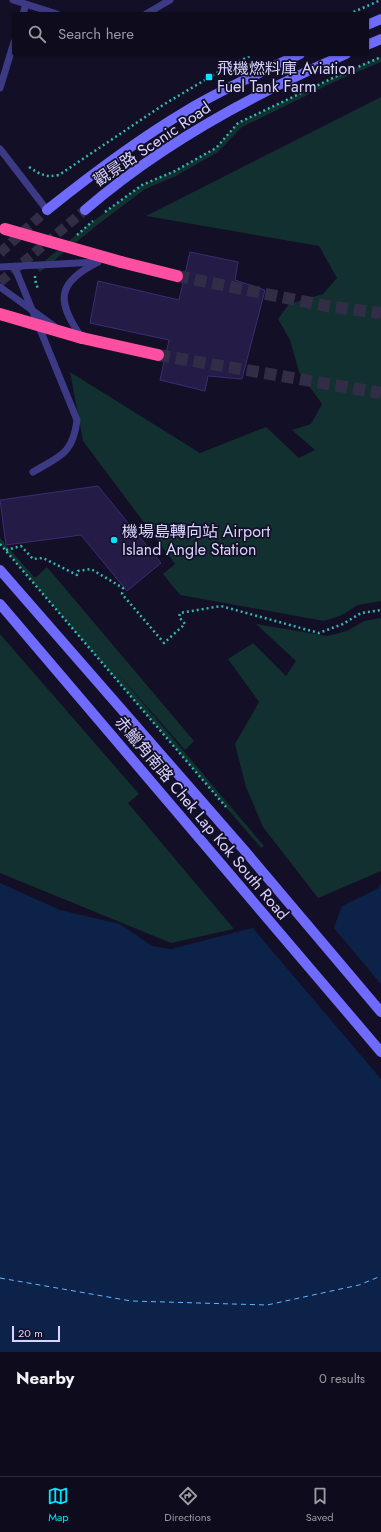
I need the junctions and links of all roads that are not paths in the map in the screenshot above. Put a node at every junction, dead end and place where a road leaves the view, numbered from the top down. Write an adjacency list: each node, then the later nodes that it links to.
1 (13, 0): 3 (lane)
2 (170, 0): 6 (lane)
3 (26, 4): 4 (lane); 5 (lane)
4 (24, 12)
5 (51, 12)
6 (149, 12)
7 (381, 18): 8 (main road)
8 (369, 24)
9 (381, 39): 10 (main road)
10 (369, 44)
11 (12, 48): 15 (lane)
12 (296, 56): 18 (main road, 觀景路 Scenic Road)
13 (342, 56): 19 (main road, 觀景路 Scenic Road)
14 (0, 58): 15 (lane)
15 (8, 61): 16 (lane)
16 (0, 88)
17 (0, 149): 18 (lane)
18 (48, 210)
19 (85, 210)
20 (0, 228): 22 (highway, bridge)
21 (98, 262): 22 (lane, bridge); 23 (lane, bridge); 29 (lane, bridge)
22 (121, 262): 25 (highway)
23 (0, 267)
24 (14, 268): 31 (lane)
25 (177, 276)
26 (0, 287): 28 (lane, bridge)
27 (0, 314): 28 (highway, bridge)
28 (64, 334): 29 (highway, bridge)
29 (82, 338): 30 (highway)
30 (158, 355)
31 (33, 472)
32 (0, 570): 34 (main road, 赤鱲角南路 Chek Lap Kok South Road)
33 (0, 604): 35 (main road, 赤鱲角南路 Chek Lap Kok South Road)
34 (381, 1012)
35 (381, 1052)

